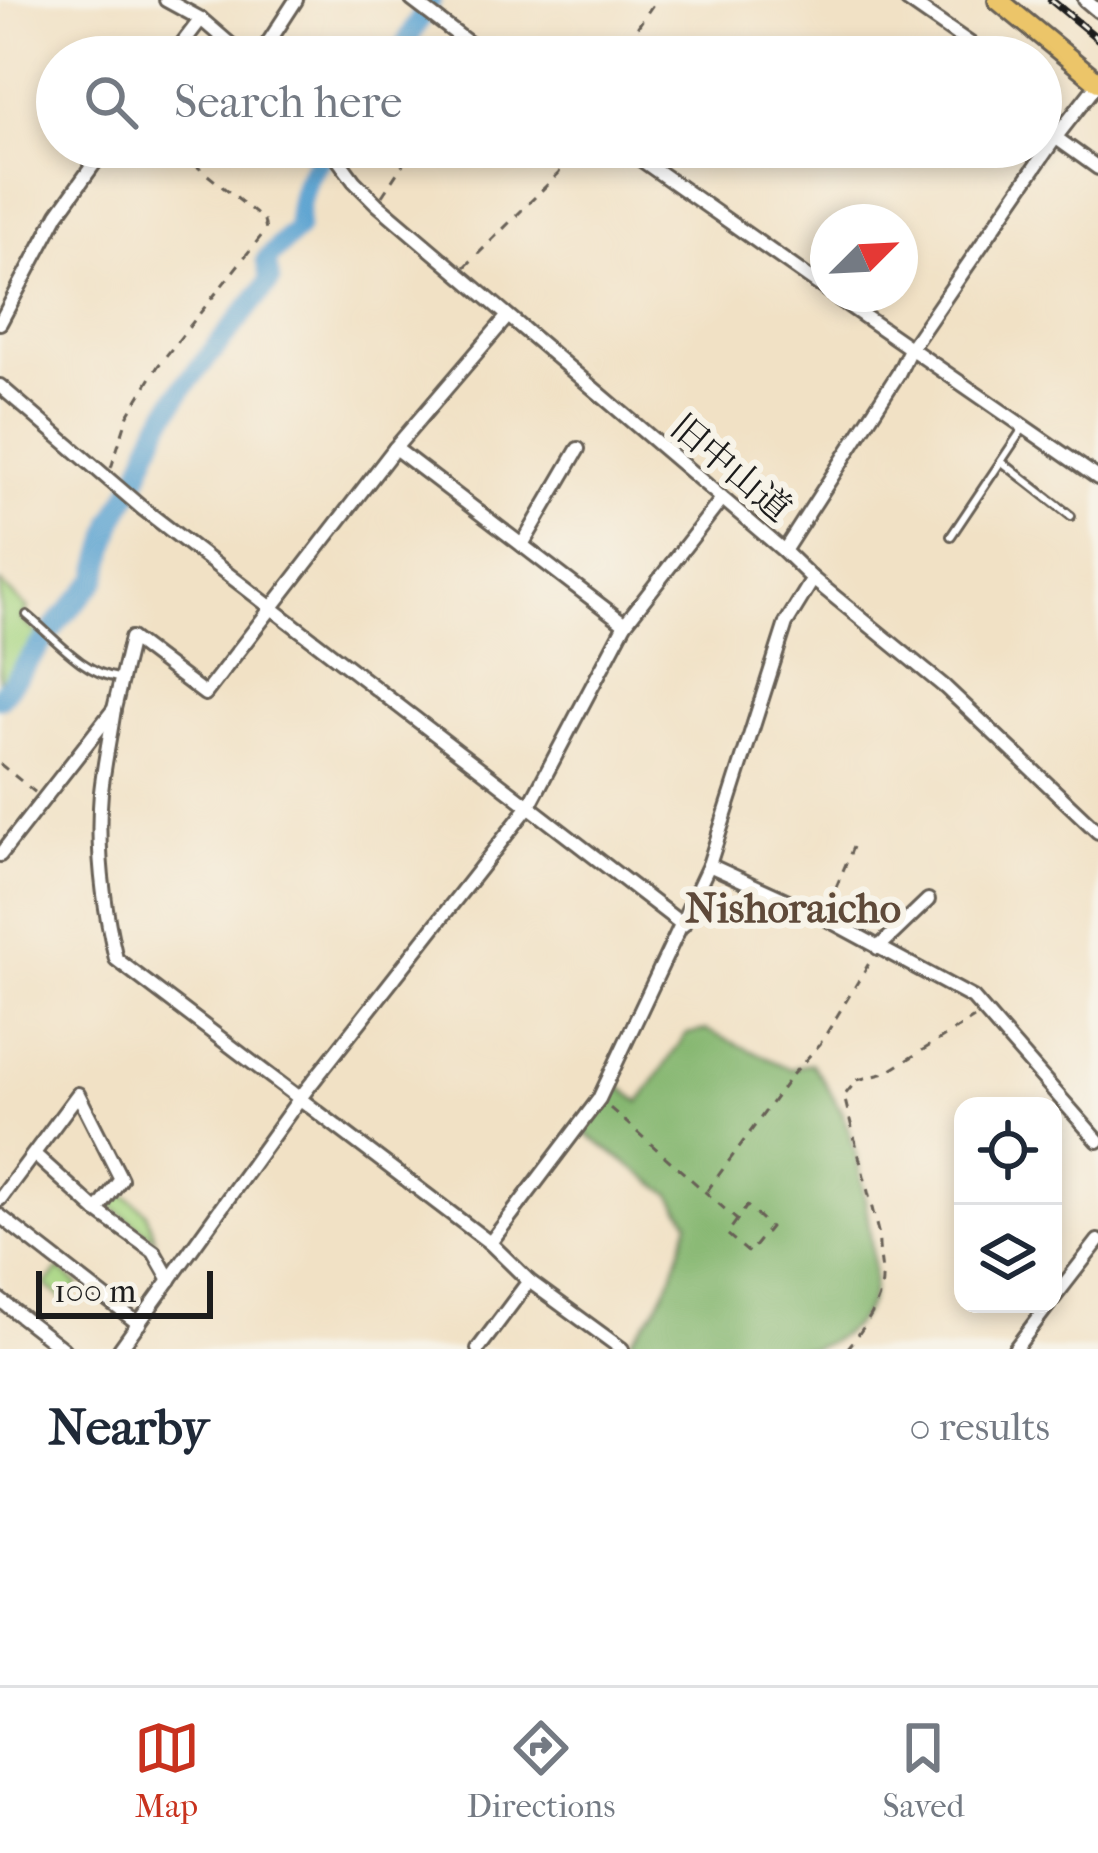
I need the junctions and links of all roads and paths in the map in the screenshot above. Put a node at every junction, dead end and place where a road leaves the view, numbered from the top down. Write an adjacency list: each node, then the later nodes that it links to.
1 (166, 0): 9 (street)
2 (296, 0): 12 (street)
3 (656, 0): 14 (path)
4 (907, 0): 15 (street)
5 (998, 0): 16 (highway)
6 (1085, 0): 8 (street)
7 (416, 3): 13 (street)
8 (1098, 10)
9 (201, 20): 10 (street); 11 (street)
10 (188, 36)
11 (220, 36)
12 (273, 36)
13 (460, 36)
14 (631, 36)
15 (959, 36)
16 (1042, 36)
17 (1062, 52): 18 (highway)
18 (1098, 82): 19 (street)
19 (1062, 128)
20 (1062, 142): 28 (street)
21 (91, 168): 34 (street)
22 (199, 168): 41 (path)
23 (344, 168): 29 (street, 旧中山道)
24 (400, 168): 29 (path)
25 (560, 168): 30 (path)
26 (653, 168): 31 (street)
27 (1034, 168): 35 (street)
28 (1098, 168)
29 (377, 204): 30 (street, 旧中山道)
30 (458, 274): 33 (street, 旧中山道)
31 (810, 279)
32 (857, 312): 35 (street)
33 (508, 316): 38 (street); 43 (street, 旧中山道)
34 (0, 323)
35 (910, 349): 37 (street); 47 (street)
36 (0, 386): 41 (street)
37 (1024, 427): 40 (lane); 42 (street)
38 (395, 448): 46 (street); 49 (street)
39 (578, 449): 46 (street)
40 (1002, 462): 44 (lane); 45 (lane)
41 (108, 477): 49 (street)
42 (1098, 478)
43 (721, 500): 47 (street, 旧中山道); 51 (street)
44 (1071, 516)
45 (951, 536)
46 (523, 545): 51 (street)
47 (784, 551): 48 (street, 旧中山道)
48 (813, 579): 57 (street, 旧中山道); 60 (street)
49 (271, 609): 52 (street); 56 (street)
50 (27, 615): 52 (lane)
51 (626, 624): 56 (street)
52 (121, 679): 53 (street)
53 (114, 709): 55 (street); 66 (street)
54 (0, 764): 55 (path)
55 (44, 799): 59 (street)
56 (530, 806): 63 (street); 66 (street)
57 (1098, 832)
58 (853, 848): 62 (path)
59 (0, 855)
60 (709, 866): 62 (street); 63 (street)
61 (928, 900): 64 (street)
62 (823, 917): 64 (street)
63 (683, 925): 67 (street)
64 (878, 948): 65 (street); 70 (path)
65 (983, 1007): 68 (street); 87 (path)
66 (300, 1097): 76 (street); 77 (street)
67 (599, 1099): 70 (path); 76 (street)
68 (1098, 1141)
69 (34, 1154): 71 (street); 72 (street); 72 (street)
70 (706, 1192): 74 (path)
71 (0, 1199)
72 (97, 1211): 77 (street)
73 (0, 1216): 82 (street)
74 (737, 1220): 74 (path)
75 (1098, 1240): 79 (street)
76 (490, 1243): 78 (street)
77 (170, 1280): 82 (street)
78 (530, 1281): 85 (street); 86 (street)
79 (1062, 1287)
80 (0, 1300): 83 (street)
81 (1043, 1313): 88 (street)
82 (139, 1324): 84 (street)
83 (63, 1349)
84 (120, 1349)
85 (478, 1349)
86 (622, 1349)
87 (847, 1349)
88 (1015, 1349)

